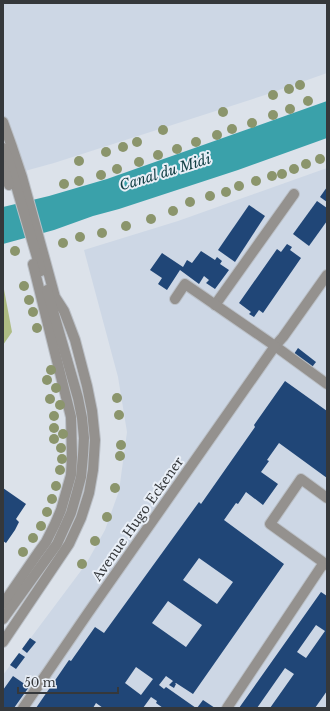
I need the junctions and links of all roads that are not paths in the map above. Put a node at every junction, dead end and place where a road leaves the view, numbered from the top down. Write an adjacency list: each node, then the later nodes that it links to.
1 (3, 122): 3 (street)
2 (3, 134): 3 (street)
3 (8, 147): 5 (street)
4 (3, 166): 5 (street)
5 (15, 179): 7 (street); 7 (street)
6 (294, 194): 11 (street)
7 (37, 255): 9 (street); 12 (street); 17 (street)
8 (327, 275): 13 (street, Avenue Hugo Eckener)
9 (55, 297): 12 (street); 19 (street)
10 (175, 299): 11 (street)
11 (215, 305): 13 (street)
12 (62, 344): 18 (street)
13 (275, 346): 14 (street); 20 (street, Avenue Hugo Eckener)
14 (327, 384)
15 (327, 498): 16 (street)
16 (324, 566): 21 (street)
17 (3, 604)
18 (3, 619)
19 (3, 642)
20 (23, 708)
21 (227, 708)

